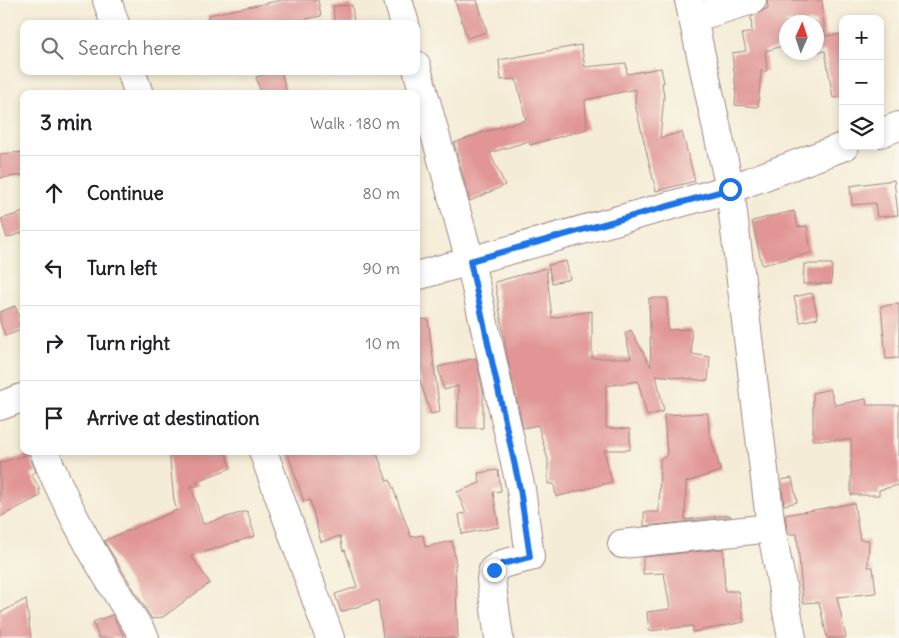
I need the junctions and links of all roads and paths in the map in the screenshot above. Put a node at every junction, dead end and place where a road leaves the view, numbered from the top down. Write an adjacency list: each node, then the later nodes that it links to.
1 (107, 0): 5 (street)
2 (398, 0): 6 (street)
3 (752, 0): 4 (street)
4 (691, 9): 13 (street)
5 (114, 20)
6 (404, 20)
7 (132, 75): 9 (street)
8 (419, 75): 14 (street)
9 (138, 90)
10 (899, 126): 11 (street)
11 (884, 132)
12 (839, 148): 13 (street)
13 (730, 189): 14 (street); 18 (street)
14 (470, 261): 15 (street); 22 (street)
15 (420, 275)
16 (46, 455): 20 (street)
17 (264, 455): 21 (street)
18 (771, 528): 19 (street); 23 (street)
19 (622, 544)
20 (145, 638)
21 (330, 638)
22 (499, 638)
23 (792, 638)

